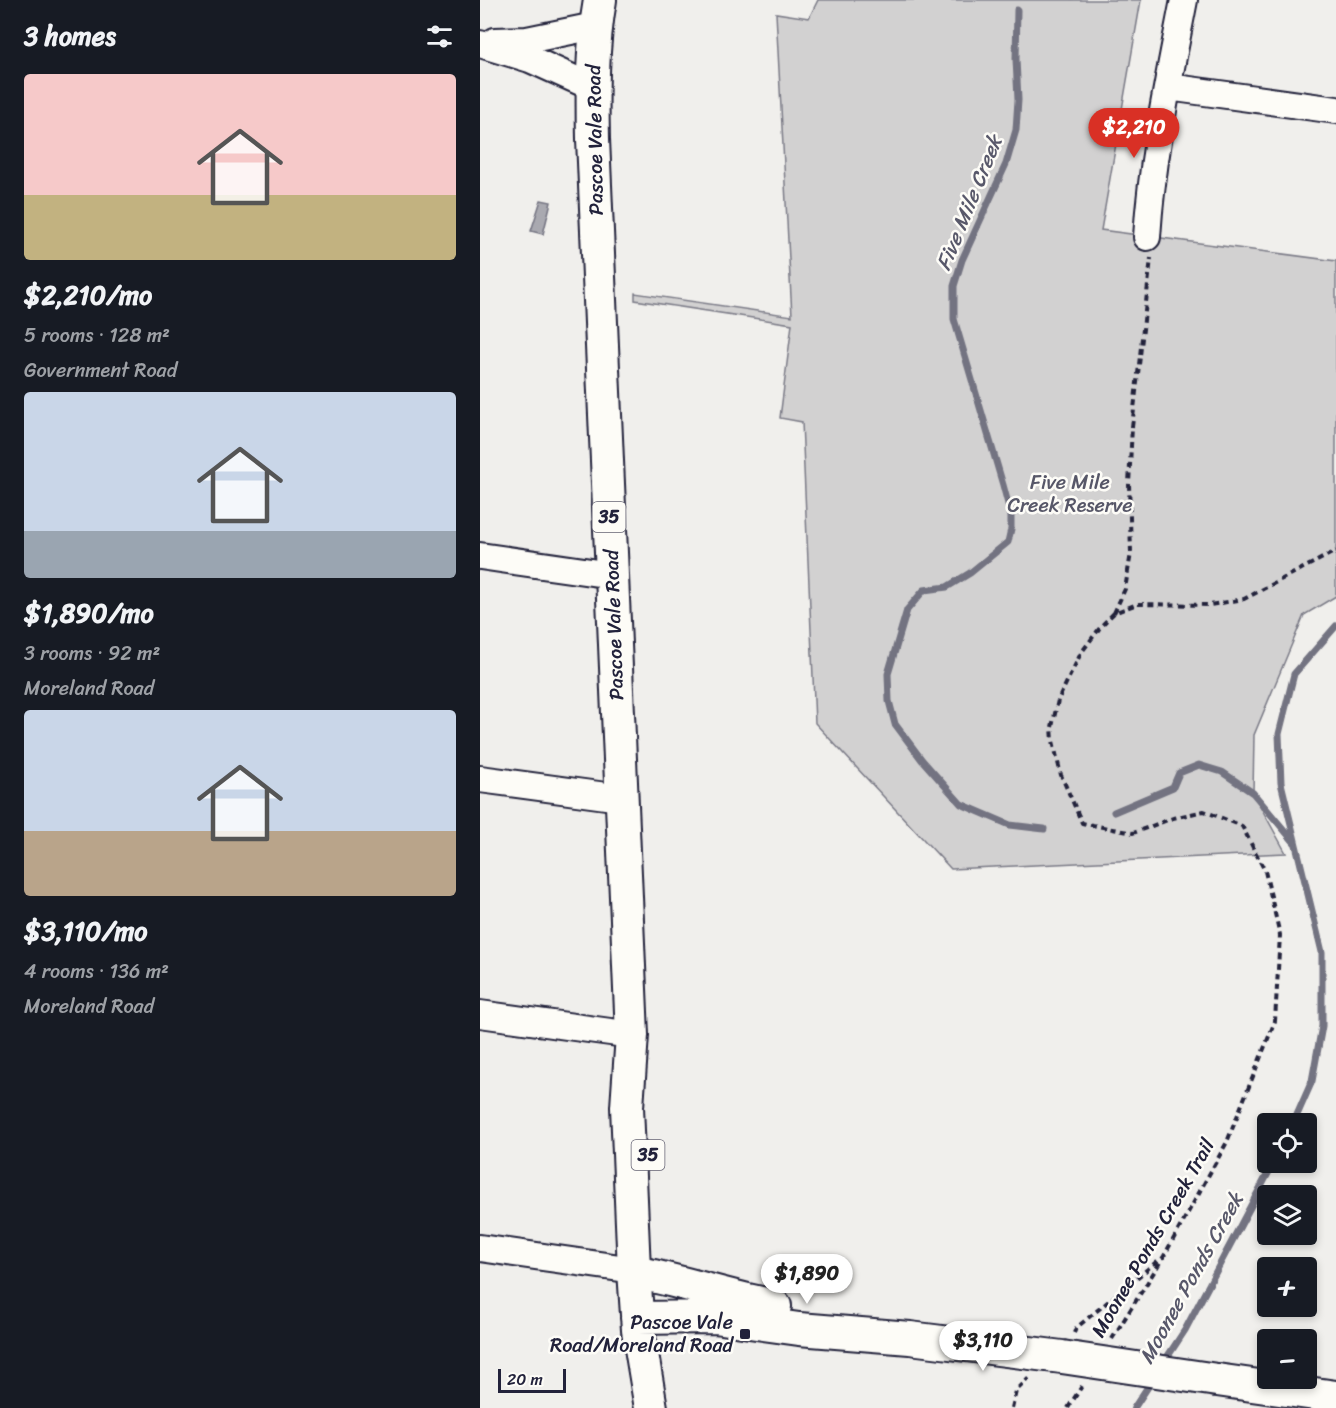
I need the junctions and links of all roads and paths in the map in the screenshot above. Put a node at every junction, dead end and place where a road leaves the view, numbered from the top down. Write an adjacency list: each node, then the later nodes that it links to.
1 (1184, 0): 5 (street)
2 (598, 13): 3 (street); 4 (main road, Pascoe Vale Road / 35)
3 (480, 43): 4 (street)
4 (592, 87): 10 (main road, Pascoe Vale Road / 35)
5 (1168, 87): 6 (street); 7 (street)
6 (1336, 110)
7 (1147, 237): 11 (path)
8 (1336, 551): 11 (path)
9 (480, 556): 10 (street)
10 (612, 575): 13 (main road, Pascoe Vale Road / 35)
11 (1114, 613): 17 (path, Moonee Ponds Creek Trail)
12 (480, 779): 13 (street)
13 (621, 798): 15 (main road, Pascoe Vale Road / 35)
14 (480, 1014): 15 (street)
15 (632, 1035): 18 (main road, Pascoe Vale Road / 35)
16 (480, 1248): 18 (street)
17 (1164, 1256): 21 (path, Moonee Ponds Creek Trail); 22 (path)
18 (641, 1273): 19 (main road, Pascoe Vale Road / 35); 20 (main road)
19 (647, 1318): 20 (main road); 26 (main road, Pascoe Vale Road / 35); 27 (main road, Pascoe Vale Road / 35)
20 (910, 1338): 22 (main road)
21 (1106, 1347)
22 (1066, 1349): 25 (main road, bridge)
23 (1032, 1376): 28 (path)
24 (1087, 1378): 29 (path)
25 (1336, 1397)
26 (651, 1408)
27 (660, 1408)
28 (1012, 1408)
29 (1068, 1408)

